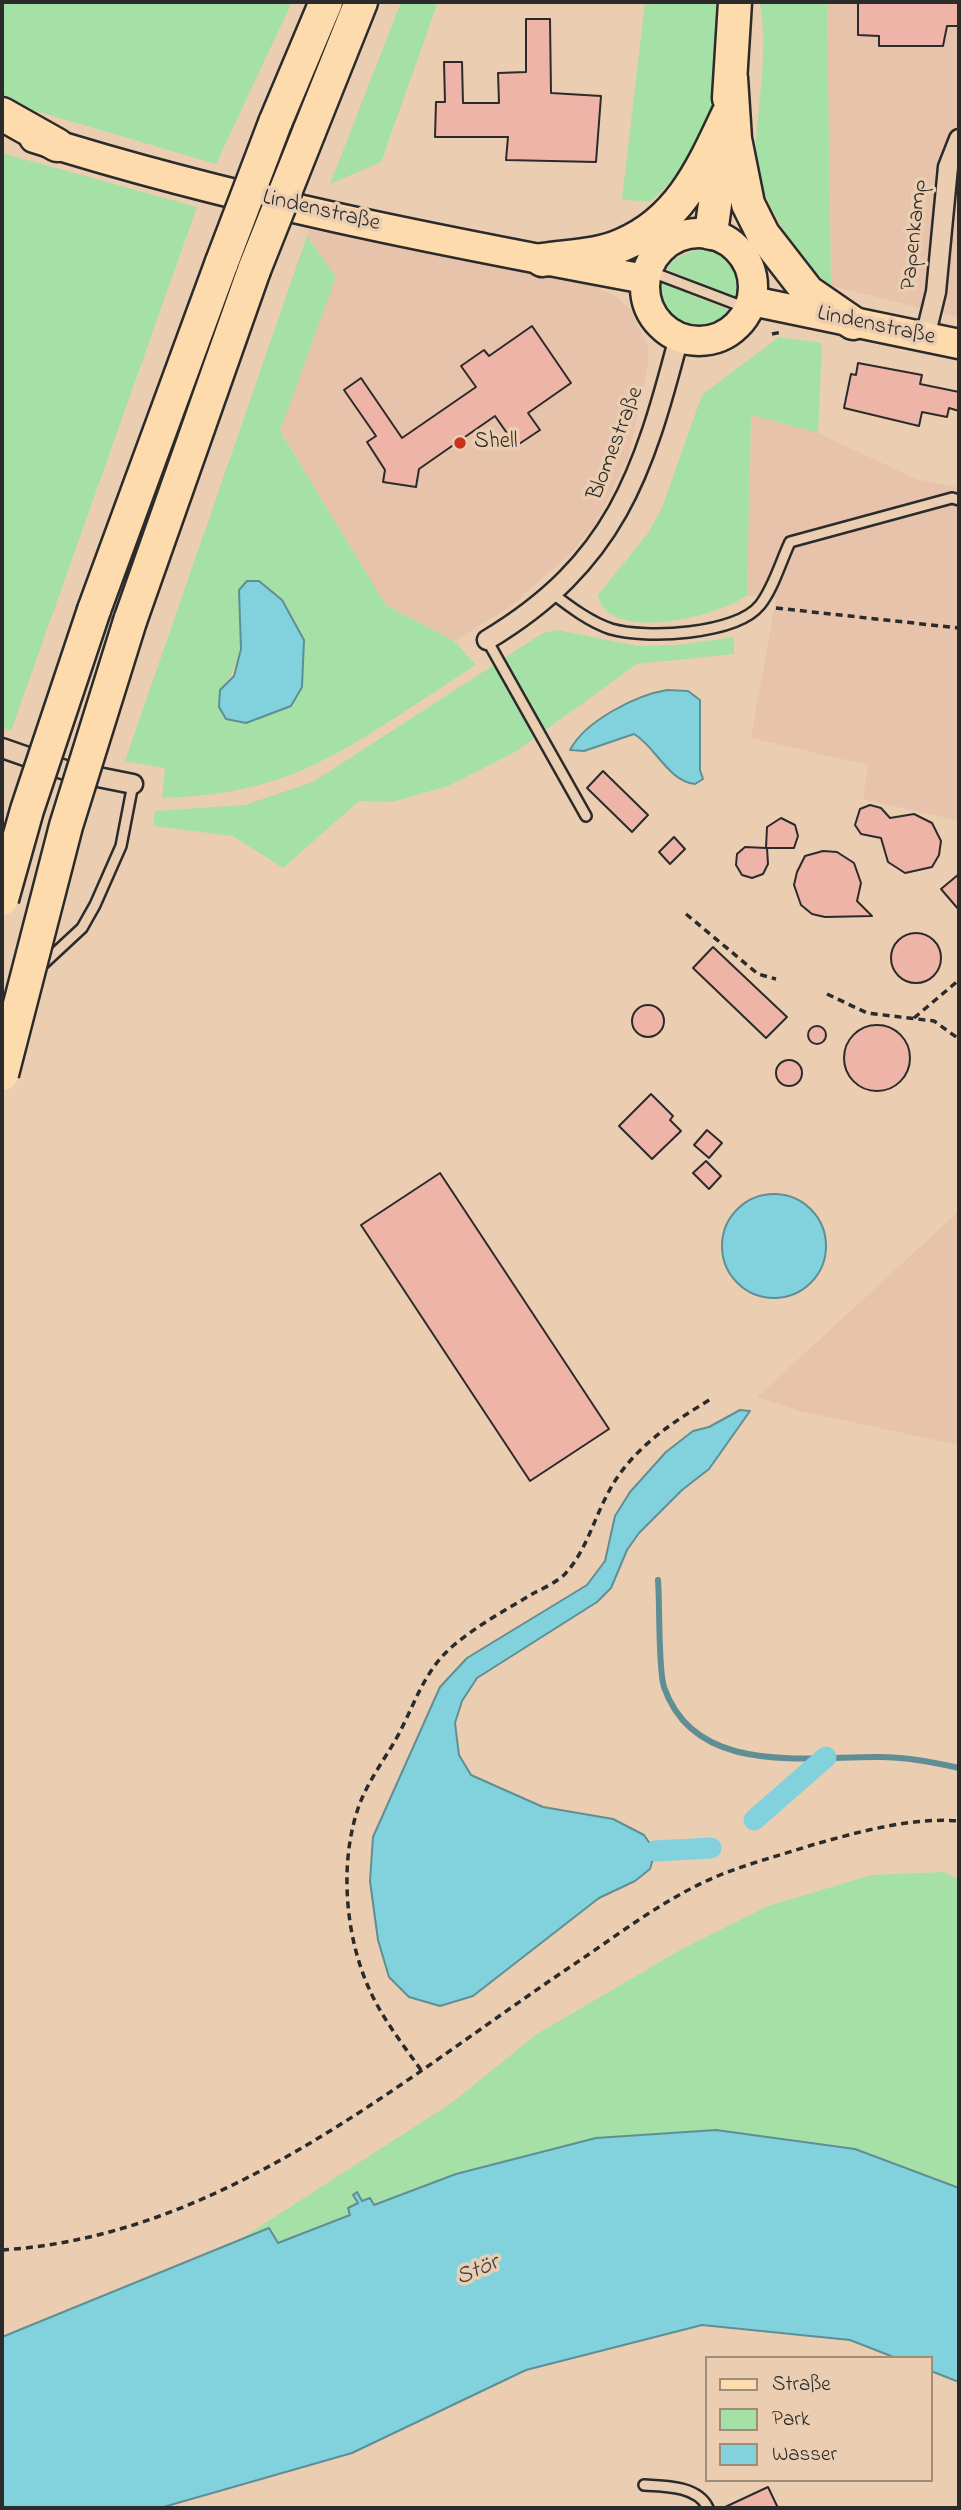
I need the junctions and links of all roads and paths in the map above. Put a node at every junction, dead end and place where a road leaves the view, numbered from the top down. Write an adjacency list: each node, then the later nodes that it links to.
1 (361, 2): 34 (highway, bridge)
2 (735, 2): 4 (highway)
3 (323, 5): 26 (highway, bridge)
4 (731, 78): 6 (highway); 14 (highway)
5 (2, 114): 9 (highway)
6 (728, 114): 10 (highway); 11 (highway)
7 (2, 127): 9 (main road, Lindenstraße)
8 (959, 139): 16 (street, Papenkamp)
9 (57, 145): 11 (main road, Lindenstraße)
10 (711, 233): 12 (main road); 13 (main road)
11 (542, 260): 12 (main road, Lindenstraße)
12 (646, 275): 13 (lane); 15 (main road)
13 (751, 305): 14 (main road, Lindenstraße); 15 (main road)
14 (853, 323): 16 (main road, Lindenstraße)
15 (678, 337): 19 (street, Blomestraße)
16 (925, 337): 17 (main road, Lindenstraße)
17 (959, 344)
18 (959, 500): 20 (lane)
19 (552, 593): 20 (lane); 22 (street, Blomestraße)
20 (760, 606): 21 (path)
21 (959, 628)
22 (487, 640): 25 (lane)
23 (2, 748): 24 (street)
24 (133, 784): 30 (lane)
25 (586, 816)
26 (2, 899)
27 (686, 914): 28 (path)
28 (776, 979)
29 (959, 980): 32 (path)
30 (10, 993)
31 (827, 994): 32 (path)
32 (914, 1018): 33 (path)
33 (959, 1039)
34 (2, 1074)
35 (711, 1399): 37 (path)
36 (959, 1821): 37 (path)
37 (421, 2070): 38 (path)
38 (2, 2250)
39 (644, 2485): 40 (lane)
40 (708, 2508)

